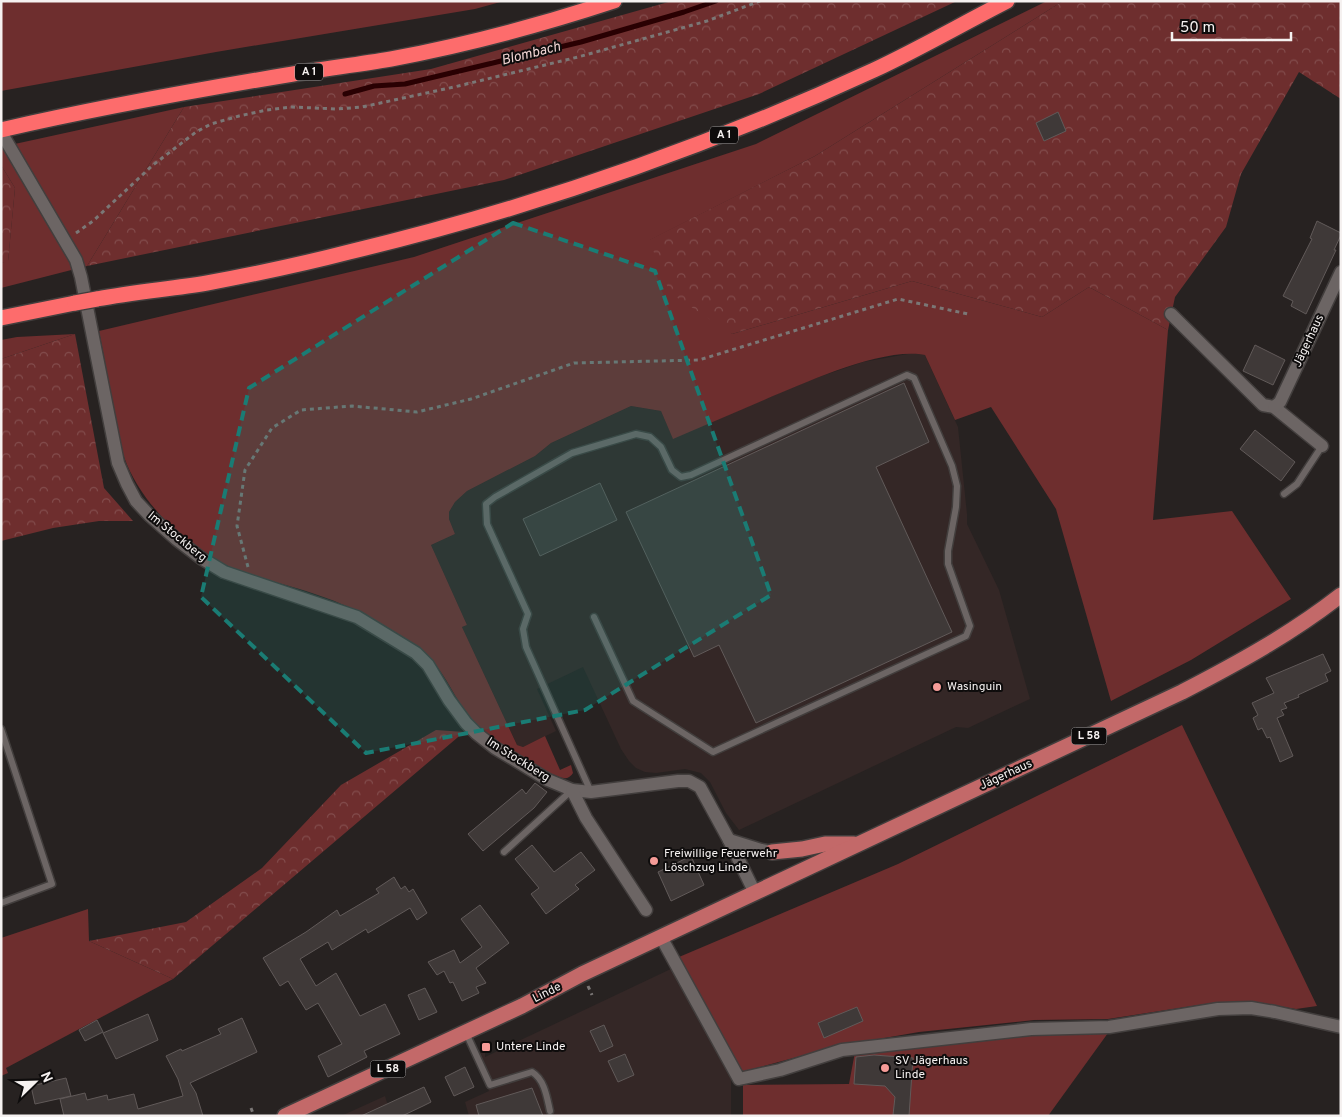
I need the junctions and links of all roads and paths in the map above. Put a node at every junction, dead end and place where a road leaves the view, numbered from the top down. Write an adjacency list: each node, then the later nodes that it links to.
1 (614, 1): 4 (highway, A 1)
2 (760, 1): 5 (path)
3 (1006, 1): 9 (highway, A 1, bridge)
4 (1, 131): 5 (street, Im Stockberg)
5 (65, 240): 13 (street, Im Stockberg)
6 (1341, 272): 10 (street, Jägerhaus)
7 (968, 314): 13 (path)
8 (1171, 314): 10 (street)
9 (1, 318)
10 (1274, 407): 11 (street)
11 (1322, 446): 12 (lane)
12 (1284, 494)
13 (252, 582): 17 (street, Im Stockberg)
14 (1341, 596): 20 (main road, Jägerhaus / L 58)
15 (594, 617): 18 (lane)
16 (1, 729): 24 (lane)
17 (572, 790): 18 (street, Im Stockberg); 21 (lane); 25 (street)
18 (591, 792): 19 (street, Im Stockberg)
19 (729, 840): 22 (street); 23 (street, Im Stockberg)
20 (861, 844): 22 (main road); 23 (main road, Jägerhaus / L 58)
21 (504, 852)
22 (772, 852)
23 (755, 893): 26 (main road, Jägerhaus / L 58)
24 (1, 903)
25 (646, 910)
26 (661, 937): 29 (street); 30 (main road, Linde / L 58)
27 (587, 985): 28 (path)
28 (592, 995)
29 (1341, 1027)
30 (466, 1033): 32 (lane); 34 (main road, Linde / L 58)
31 (251, 1108): 33 (path)
32 (550, 1111)
33 (254, 1116)
34 (285, 1116)

